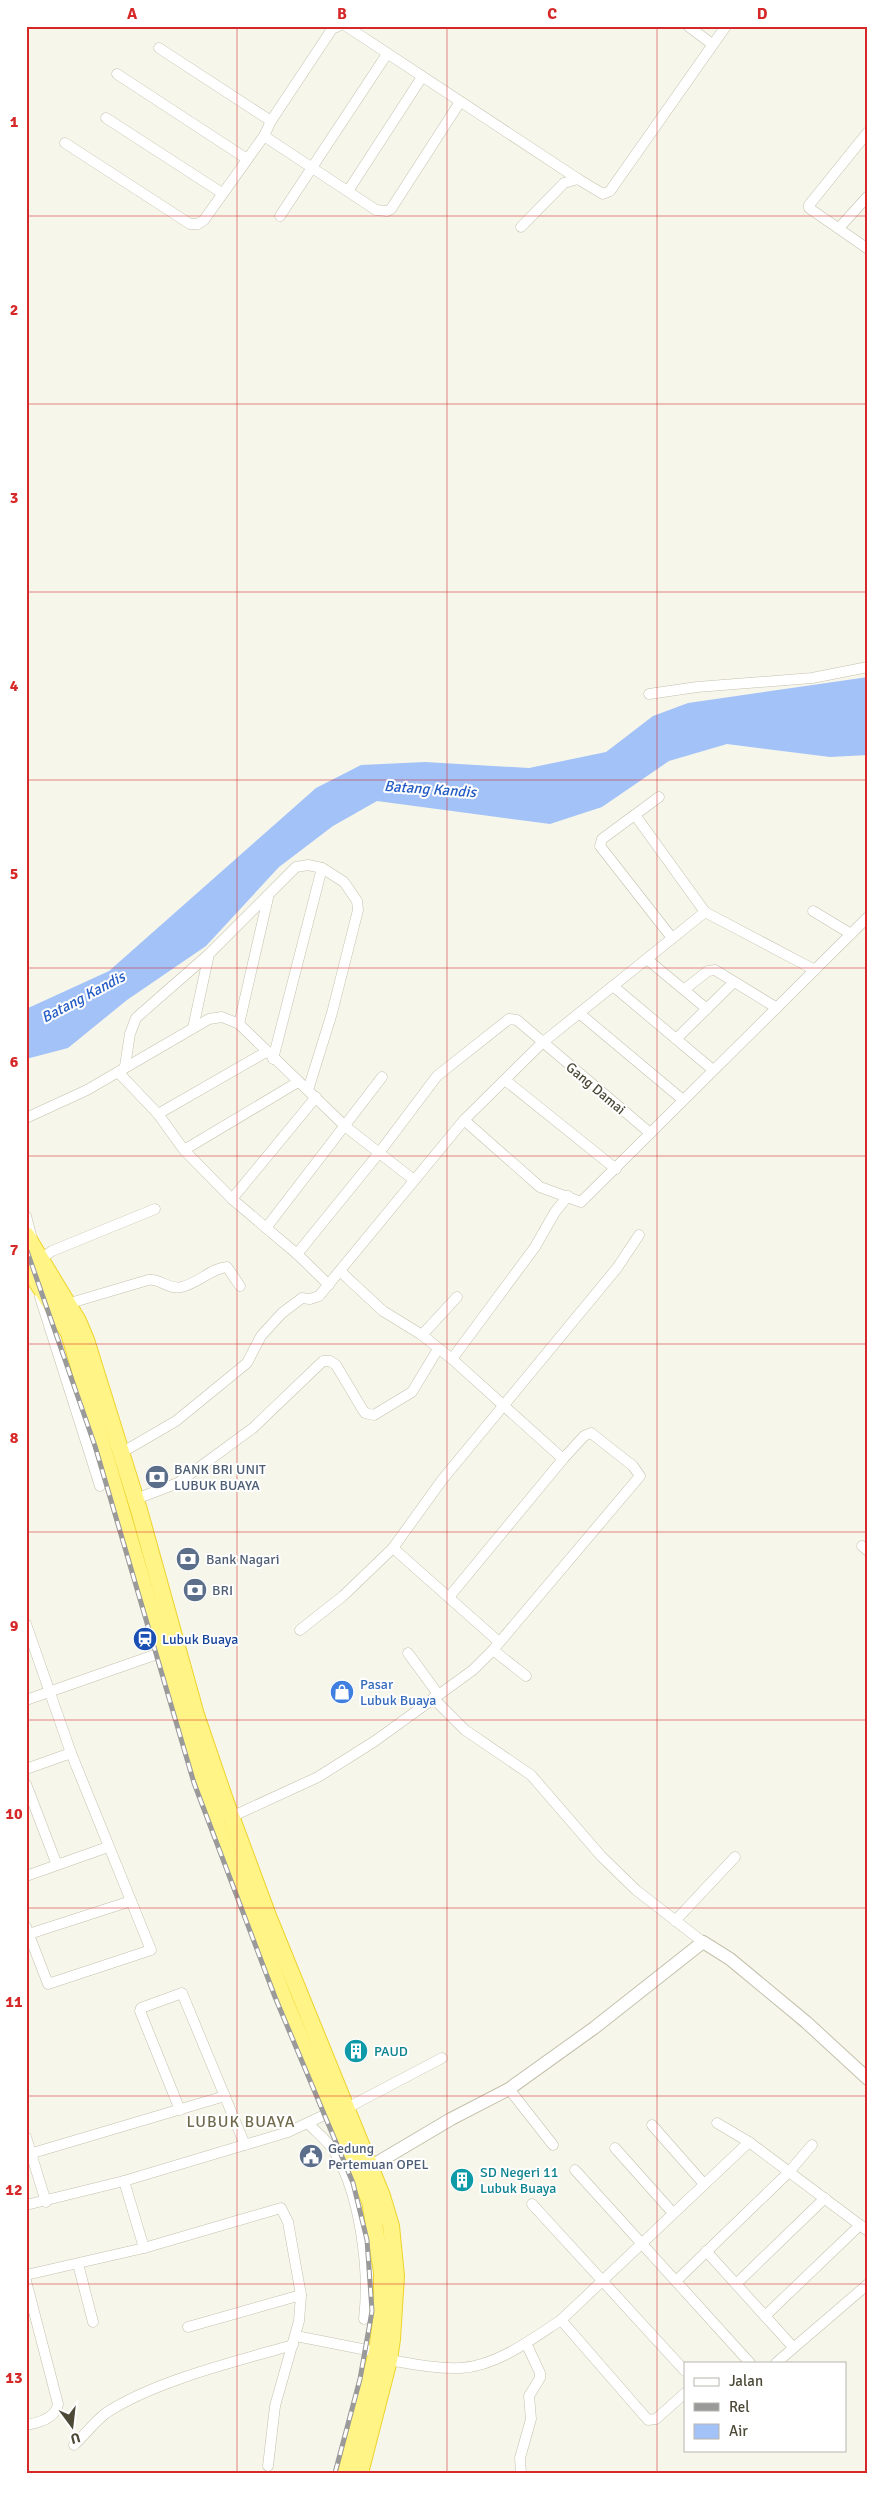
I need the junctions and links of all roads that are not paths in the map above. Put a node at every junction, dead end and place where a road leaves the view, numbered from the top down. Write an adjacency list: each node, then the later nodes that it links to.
1 (339, 26): 12 (street)
2 (346, 26): 7 (street)
3 (688, 26): 5 (street)
4 (726, 26): 5 (street)
5 (712, 44): 18 (street)
6 (159, 48): 12 (street)
7 (387, 54): 9 (street); 17 (street)
8 (117, 74): 16 (street)
9 (422, 78): 10 (street); 19 (street)
10 (460, 102): 18 (street); 19 (street)
11 (106, 118): 20 (street)
12 (271, 121): 14 (street)
13 (868, 132): 24 (street)
14 (264, 136): 16 (street); 17 (street)
15 (65, 144): 20 (street)
16 (247, 159): 20 (street)
17 (312, 168): 19 (street); 22 (street)
18 (578, 179): 23 (street)
19 (348, 191)
20 (222, 193)
21 (868, 196): 24 (street)
22 (280, 216)
23 (521, 227)
24 (840, 228): 25 (street)
25 (868, 249)
26 (868, 667): 27 (street)
27 (649, 694)
28 (659, 797): 29 (street)
29 (635, 815): 33 (street); 36 (street)
30 (322, 868): 31 (street); 50 (street); 56 (street)
31 (268, 898): 37 (street); 46 (street)
32 (813, 911): 35 (street)
33 (705, 912): 36 (street); 39 (street)
34 (868, 917): 35 (street)
35 (851, 934): 39 (street)
36 (672, 938): 38 (street)
37 (209, 954): 47 (street); 51 (street)
38 (648, 960): 41 (street); 42 (street)
39 (815, 970): 44 (street)
40 (733, 983): 42 (street); 43 (street); 44 (street)
41 (613, 986): 45 (street); 48 (street)
42 (685, 988): 43 (street)
43 (707, 1008): 48 (street)
44 (777, 1008): 52 (street)
45 (580, 1013): 49 (street); 57 (street)
46 (239, 1024): 47 (street); 50 (street)
47 (193, 1028): 51 (street)
48 (676, 1039): 52 (street)
49 (542, 1043): 54 (street); 62 (street, Gang Damai); 64 (street, Gang Damai)
50 (270, 1056): 55 (street); 58 (street)
51 (121, 1069): 58 (street); 59 (street)
52 (713, 1070): 57 (street)
53 (382, 1077): 61 (street)
54 (505, 1080): 60 (street); 65 (street)
55 (298, 1082): 56 (street); 63 (street)
56 (312, 1094): 61 (street); 68 (street)
57 (683, 1100): 62 (street)
58 (158, 1114): 63 (street)
59 (26, 1118)
60 (464, 1120): 66 (street); 67 (street)
61 (346, 1127): 64 (street); 71 (street)
62 (650, 1133): 65 (street)
63 (184, 1150): 68 (street)
64 (379, 1153): 66 (street); 74 (street, Gang Damai)
65 (616, 1169): 67 (street)
66 (414, 1180): 76 (street)
67 (568, 1196): 83 (street)
68 (232, 1199): 71 (street)
69 (155, 1209): 75 (street)
70 (26, 1216): 75 (street)
71 (266, 1228): 74 (street)
72 (26, 1235): 75 (highway)
73 (639, 1235): 84 (street)
74 (297, 1254): 77 (street)
75 (32, 1266): 80 (highway); 87 (street); 88 (highway)
76 (341, 1272): 77 (street); 81 (street)
77 (329, 1285): 85 (street)
78 (240, 1286): 80 (street)
79 (457, 1297): 81 (street)
80 (67, 1304): 85 (highway)
81 (422, 1335): 82 (street)
82 (438, 1349): 83 (street); 88 (street)
83 (452, 1359): 84 (street)
84 (503, 1407): 86 (street); 90 (street)
85 (121, 1453): 88 (highway)
86 (563, 1459): 91 (street); 94 (street)
87 (100, 1486)
88 (133, 1508): 89 (highway)
89 (139, 1539): 95 (highway); 104 (highway)
90 (393, 1548): 91 (street); 93 (street)
91 (448, 1597): 94 (street)
92 (26, 1624): 98 (street)
93 (300, 1630)
94 (496, 1646): 97 (street); 99 (street)
95 (163, 1652): 98 (street); 118 (highway)
96 (408, 1653): 99 (street)
97 (526, 1676)
98 (49, 1692): 100 (street); 101 (street)
99 (435, 1696): 104 (street); 110 (street)
100 (26, 1700)
101 (71, 1753): 102 (street); 105 (street)
102 (26, 1769)
103 (26, 1784): 107 (street)
104 (231, 1817): 118 (highway)
105 (108, 1847): 107 (street); 109 (street)
106 (735, 1857): 110 (street)
107 (57, 1865): 108 (street)
108 (26, 1876)
109 (132, 1901): 111 (street); 111 (street)
110 (675, 1921): 112 (street)
111 (28, 1930)
112 (703, 1942): 114 (street); 115 (street)
113 (442, 2058): 118 (street)
114 (868, 2079)
115 (509, 2089): 126 (street); 129 (street)
116 (225, 2096): 117 (street); 117 (street); 124 (street)
117 (180, 2110): 128 (street)
118 (339, 2110): 119 (street); 129 (highway); 142 (highway)
119 (308, 2123): 124 (street); 153 (street)
120 (717, 2123): 123 (street)
121 (652, 2124): 133 (street)
122 (26, 2136): 128 (street)
123 (749, 2142): 131 (street); 133 (street)
124 (246, 2145): 132 (street)
125 (812, 2145): 131 (street)
126 (553, 2146)
127 (615, 2148): 138 (street)
128 (29, 2154): 135 (street)
129 (370, 2167): 142 (highway)
130 (575, 2170): 140 (street)
131 (789, 2172): 134 (street); 143 (street)
132 (124, 2182): 135 (street); 141 (street)
133 (704, 2184): 138 (street)
134 (825, 2198): 139 (street); 149 (street)
135 (46, 2202): 137 (street)
136 (532, 2204): 147 (street)
137 (26, 2205)
138 (673, 2213): 140 (street)
139 (864, 2228): 152 (street)
140 (641, 2243): 147 (street); 148 (street)
141 (144, 2248): 144 (street); 151 (street)
142 (387, 2251): 160 (highway)
143 (706, 2251): 148 (street); 149 (street)
144 (78, 2264): 145 (street); 155 (street)
145 (26, 2274)
146 (26, 2280): 165 (street)
147 (601, 2281): 154 (street); 163 (street)
148 (676, 2281): 161 (street)
149 (736, 2284): 152 (street)
150 (868, 2284): 159 (street)
151 (301, 2295): 156 (street); 157 (street)
152 (765, 2316): 159 (street)
153 (364, 2319)
154 (560, 2320): 158 (street); 164 (street)
155 (93, 2322)
156 (188, 2327)
157 (294, 2340): 160 (street); 166 (street); 167 (street)
158 (526, 2343): 160 (street); 170 (street)
159 (793, 2347): 162 (street)
160 (383, 2356): 168 (highway); 169 (highway)
161 (749, 2362)
162 (778, 2362)
163 (684, 2370)
164 (684, 2395)
165 (26, 2425)
166 (74, 2445)
167 (268, 2466)
168 (346, 2473)
169 (360, 2473)
170 (522, 2473)

